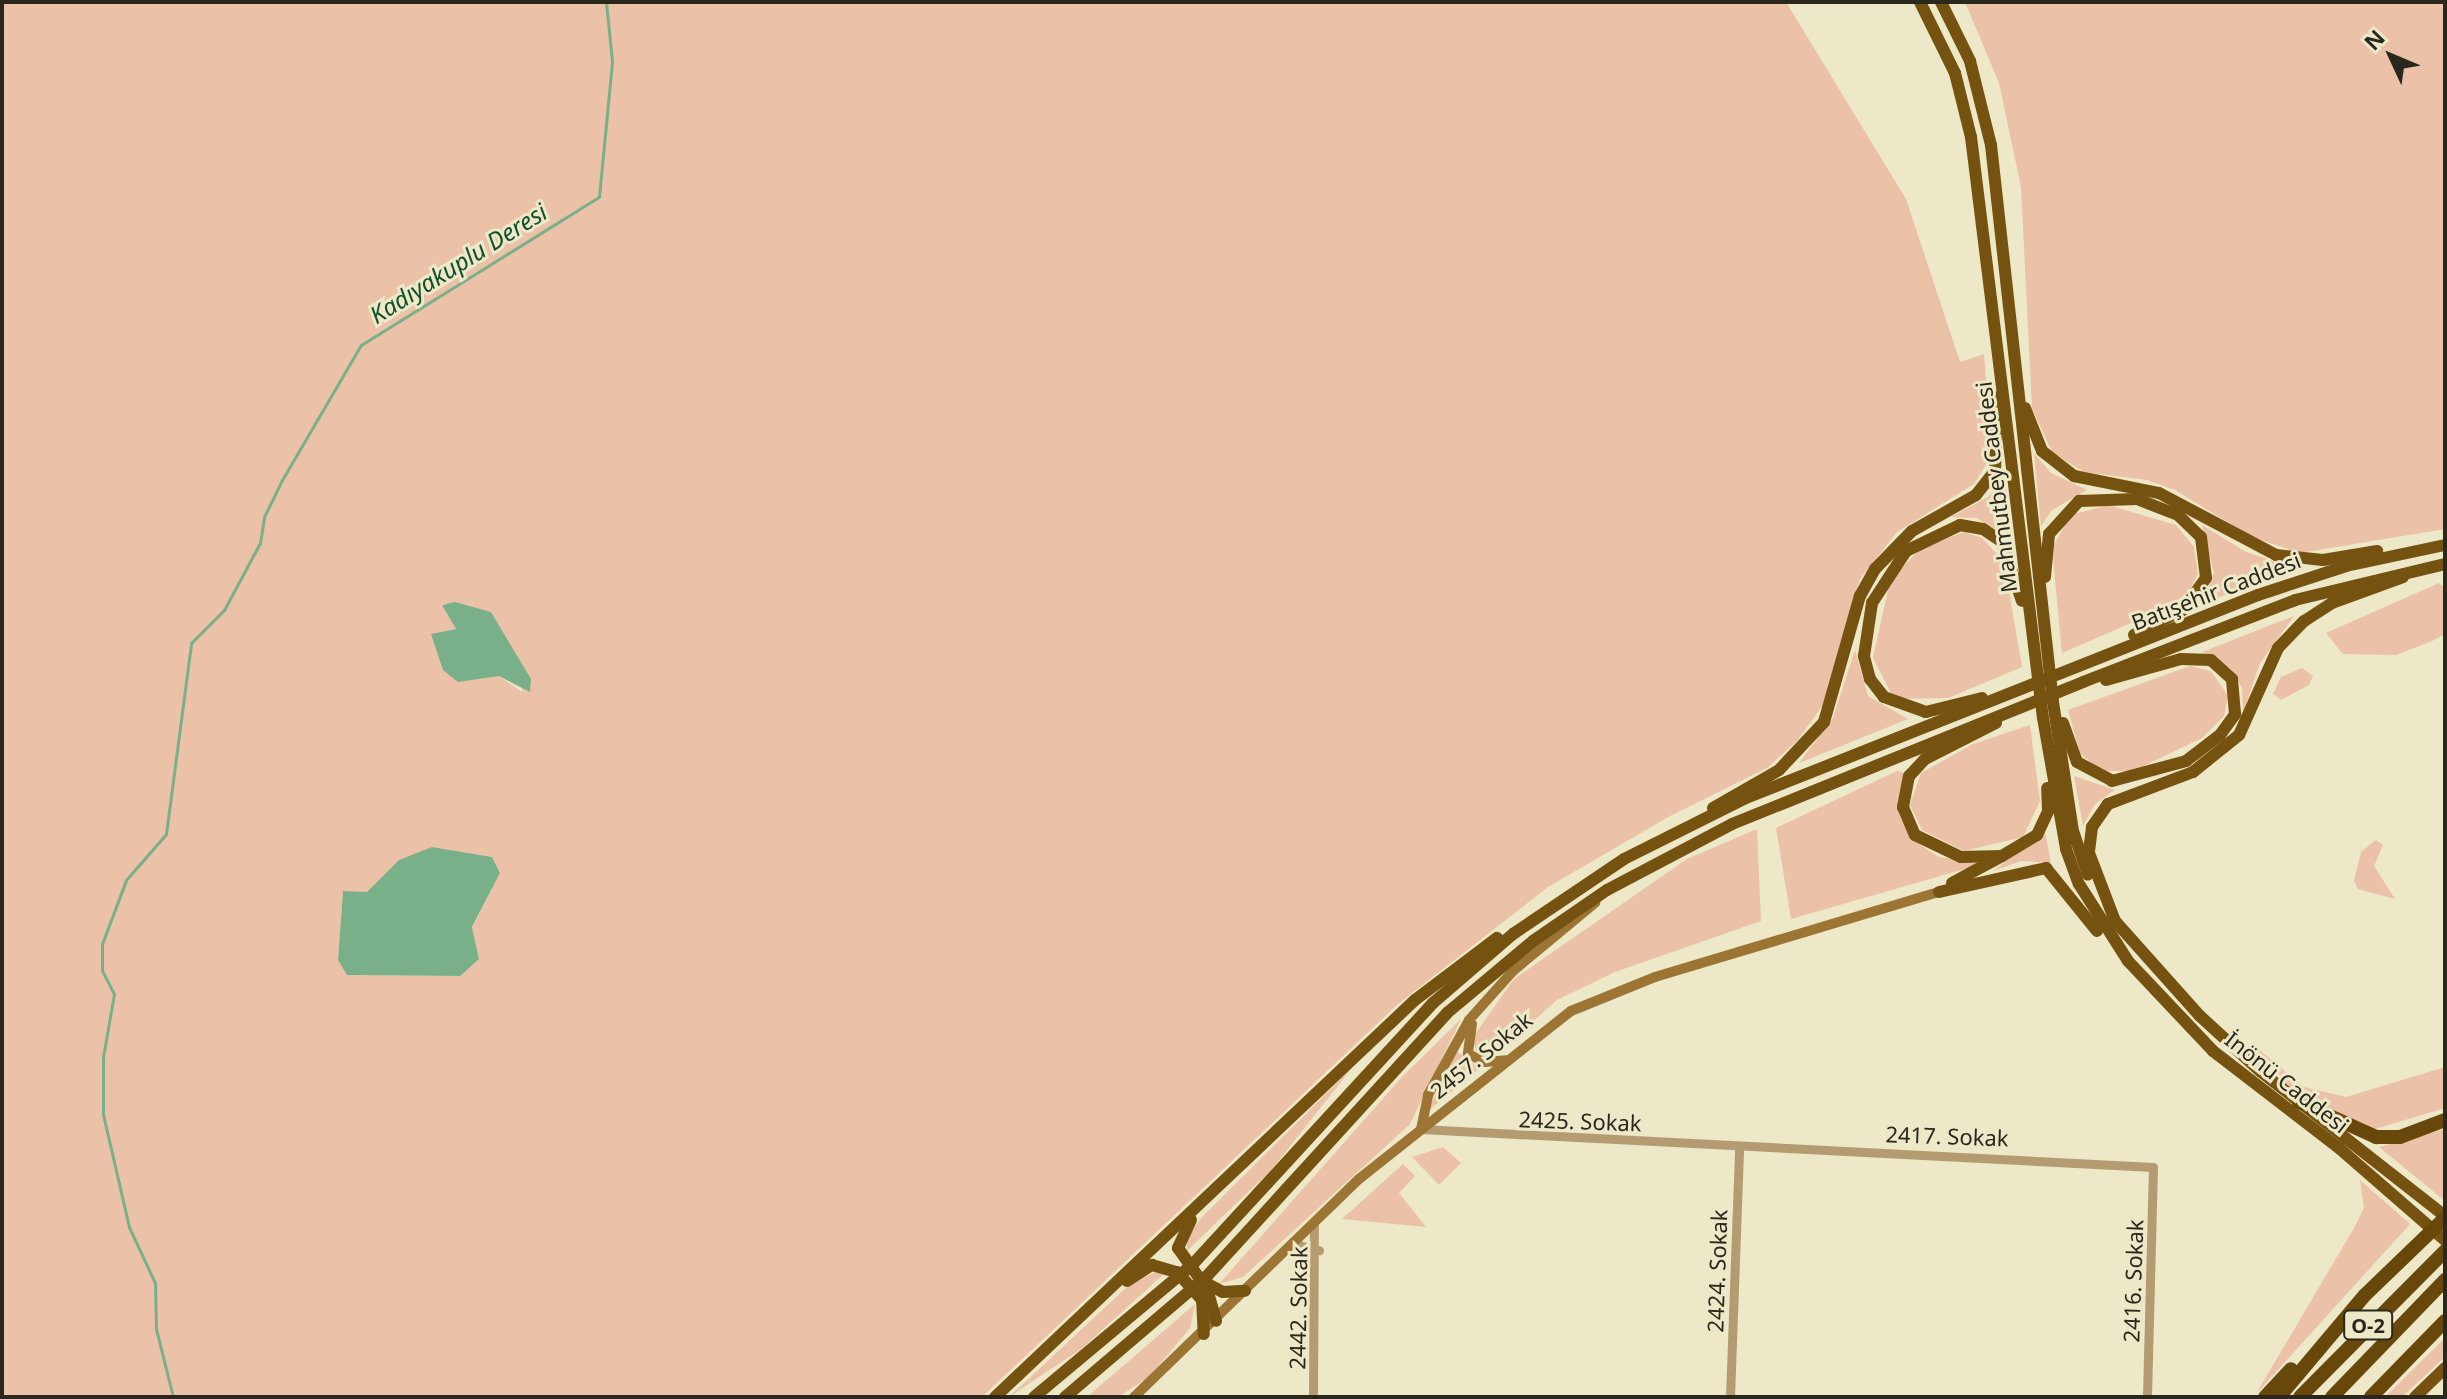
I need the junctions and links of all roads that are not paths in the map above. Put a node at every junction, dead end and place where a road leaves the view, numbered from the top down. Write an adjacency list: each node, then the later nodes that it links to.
1 (1920, 2): 4 (highway, Mahmutbey Caddesi)
2 (1941, 2): 3 (highway, Mahmutbey Caddesi)
3 (2015, 342): 6 (highway); 9 (highway, Mahmutbey Caddesi)
4 (1999, 358): 9 (highway, Mahmutbey Caddesi); 16 (highway)
5 (2445, 545): 6 (highway, Batışehir Caddesi)
6 (2415, 550): 10 (highway, Batışehir Caddesi)
7 (2445, 564): 8 (highway, Batışehir Caddesi)
8 (2421, 567): 11 (highway, Batışehir Caddesi); 20 (highway)
9 (2038, 629): 10 (highway); 12 (highway); 13 (highway, Mahmutbey Caddesi); 15 (highway, Mahmutbey Caddesi)
10 (2076, 665): 12 (highway, Batışehir Caddesi)
11 (2083, 682): 13 (highway); 14 (highway, Batışehir Caddesi)
12 (2007, 694): 16 (highway)
13 (2053, 702): 20 (highway, Mahmutbey Caddesi)
14 (2007, 713): 17 (highway); 18 (highway)
15 (2048, 742): 17 (highway); 22 (highway, Mahmutbey Caddesi)
16 (1703, 818): 21 (highway)
17 (2002, 856): 19 (highway)
18 (1607, 890): 23 (main road); 37 (highway)
19 (1939, 892): 22 (highway); 24 (main road, 2457. Sokak)
20 (2102, 899): 25 (highway)
21 (1546, 910): 27 (highway); 47 (highway)
22 (2128, 961): 33 (highway, İnönü Caddesi)
23 (1481, 1007): 24 (main road); 28 (main road)
24 (1508, 1060): 28 (main road, 2457. Sokak)
25 (2299, 1102): 26 (highway); 31 (highway)
26 (2445, 1120)
27 (1288, 1121): 37 (highway); 43 (highway)
28 (1421, 1129): 29 (street, 2425. Sokak); 32 (main road, 2457. Sokak)
29 (1739, 1146): 30 (street, 2417. Sokak); 51 (street, 2424. Sokak)
30 (2153, 1167): 52 (street, 2416. Sokak)
31 (2445, 1217): 40 (highway)
32 (1314, 1221): 34 (main road, 2457. Sokak); 35 (street, 2442. Sokak)
33 (2445, 1240)
34 (1292, 1243): 35 (street); 39 (main road, 2457. Sokak)
35 (1319, 1250): 50 (street, 2442. Sokak)
36 (2445, 1251): 55 (highway, O-2)
37 (1203, 1277): 39 (highway); 41 (highway); 48 (highway)
38 (2445, 1280): 56 (highway)
39 (1245, 1291): 41 (main road, 2457. Sokak)
40 (2365, 1295): 53 (highway); 54 (highway)
41 (1216, 1321): 44 (main road, 2457. Sokak)
42 (2445, 1321): 57 (highway)
43 (1075, 1323): 44 (highway); 46 (highway)
44 (1204, 1334): 49 (main road, 2457. Sokak)
45 (2445, 1368): 58 (highway)
46 (995, 1397)
47 (1034, 1397)
48 (1065, 1397)
49 (1134, 1397)
50 (1313, 1397)
51 (1730, 1397)
52 (2147, 1397)
53 (2265, 1397)
54 (2279, 1397)
55 (2300, 1397)
56 (2332, 1397)
57 (2371, 1397)
58 (2415, 1397)

